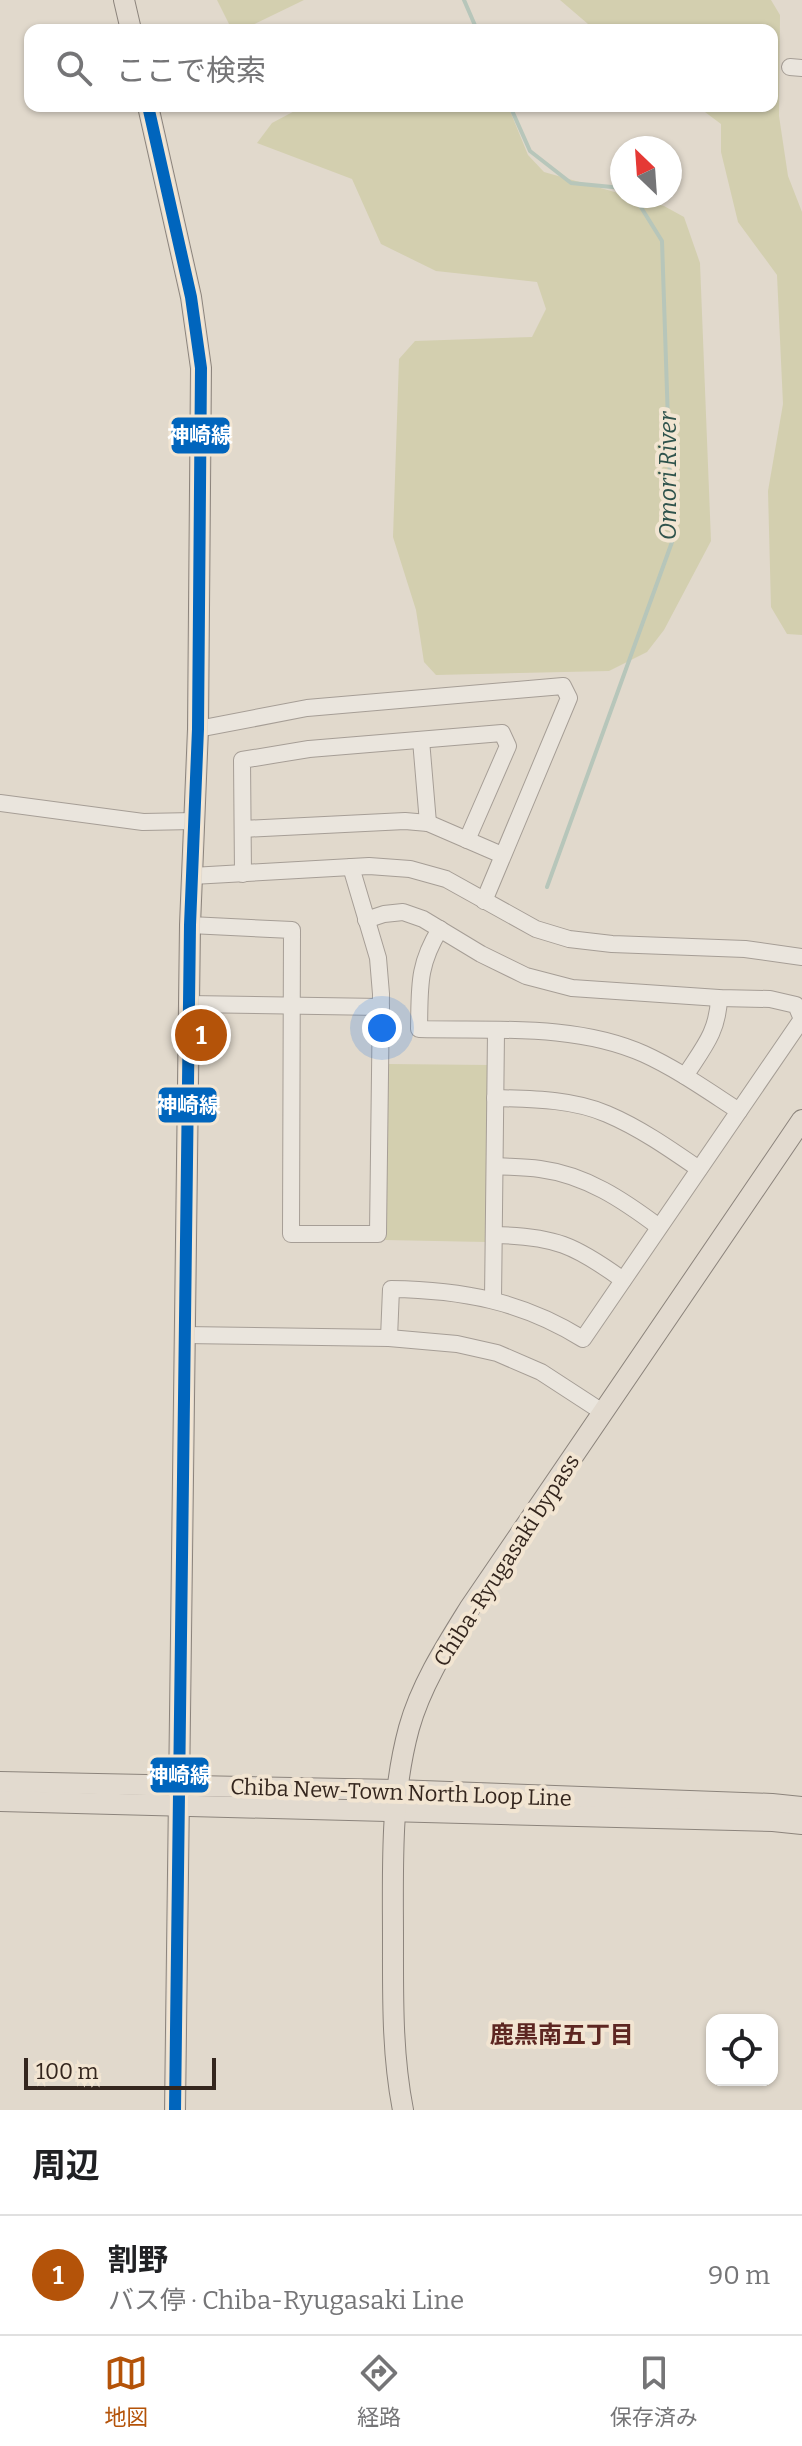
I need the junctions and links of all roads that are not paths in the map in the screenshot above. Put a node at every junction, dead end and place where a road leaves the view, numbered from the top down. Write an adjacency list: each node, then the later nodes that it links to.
1 (124, 0): 2 (main road)
2 (130, 24)
3 (149, 112): 4 (main road)
4 (198, 729): 7 (main road); 11 (street)
5 (421, 740): 8 (street); 9 (street); 10 (street)
6 (0, 803): 7 (street)
7 (194, 821): 14 (main road)
8 (428, 823): 9 (street); 10 (street)
9 (243, 829): 13 (street)
10 (467, 840): 11 (street)
11 (502, 855): 15 (street)
12 (351, 867): 13 (street); 15 (street); 16 (street)
13 (243, 874): 14 (street)
14 (192, 876): 17 (main road)
15 (484, 901): 19 (street)
16 (366, 920): 18 (street); 23 (street)
17 (190, 925): 21 (main road); 22 (street)
18 (440, 929): 20 (street); 24 (street)
19 (802, 957)
20 (719, 998): 25 (street); 27 (street)
21 (189, 1004): 22 (street); 35 (main road)
22 (292, 1005): 23 (street); 23 (street)
23 (381, 1007)
24 (496, 1032): 25 (street); 26 (street)
25 (685, 1076): 27 (street)
26 (495, 1098): 29 (street); 30 (street)
27 (739, 1111): 30 (street)
28 (802, 1120): 37 (main road, Chiba-Ryugasaki bypass)
29 (495, 1166): 31 (street); 32 (street)
30 (699, 1169): 31 (street)
31 (659, 1227): 33 (street)
32 (494, 1235): 33 (street); 34 (street)
33 (623, 1280): 34 (street)
34 (493, 1300): 36 (street)
35 (184, 1335): 36 (street); 39 (main road)
36 (389, 1338): 37 (street)
37 (604, 1413): 40 (main road, Chiba-Ryugasaki bypass)
38 (0, 1782): 39 (main road, Chiba New-Town North Loop Line)
39 (179, 1795): 40 (main road, Chiba New-Town North Loop Line); 41 (main road, Chiba New-Town North Loop Line); 44 (main road)
40 (395, 1800): 42 (main road, Chiba New-Town North Loop Line); 43 (main road, Chiba New-Town North Loop Line); 45 (main road, Chiba-Ryugasaki bypass)
41 (0, 1801)
42 (802, 1807)
43 (802, 1824)
44 (175, 2110)
45 (403, 2110)

